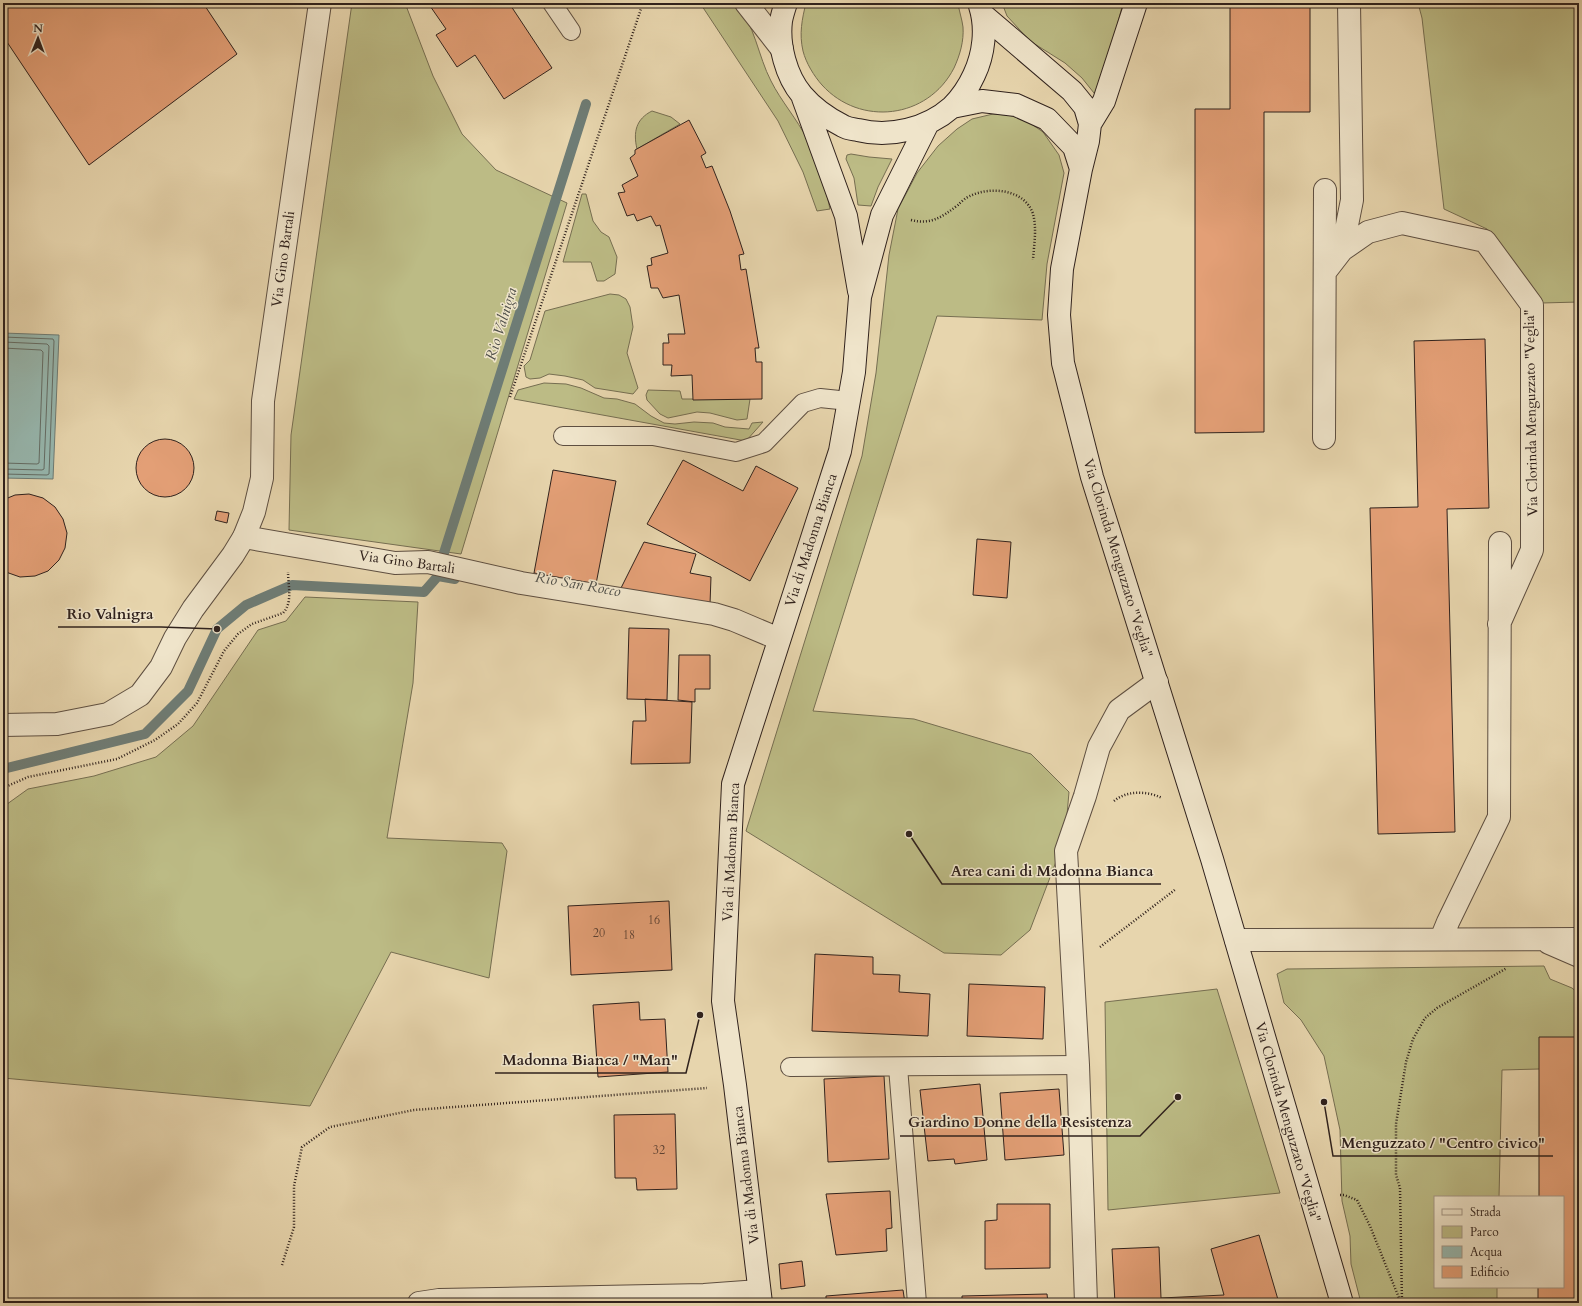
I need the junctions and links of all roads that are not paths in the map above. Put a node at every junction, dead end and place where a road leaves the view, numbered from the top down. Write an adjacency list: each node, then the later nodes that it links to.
1 (320, 3): 22 (street, Via Gino Bartali)
2 (552, 3): 8 (lane)
3 (746, 3): 9 (street)
4 (786, 3): 9 (street)
5 (1136, 3): 13 (street)
6 (1349, 3): 16 (street, Via Clorinda Menguzzato "Veglia")
7 (980, 8): 11 (street); 13 (street, Via Clorinda Menguzzato "Veglia")
8 (571, 31)
9 (782, 49): 10 (street)
10 (802, 95): 12 (street); 18 (street, Via di Madonna Bianca)
11 (952, 107): 12 (street); 14 (street, Via Clorinda Menguzzato "Veglia")
12 (928, 123): 18 (street, Via di Madonna Bianca)
13 (1090, 124): 14 (street, Via Clorinda Menguzzato "Veglia")
14 (1081, 169): 26 (street, Via Clorinda Menguzzato "Veglia")
15 (1325, 190): 17 (street)
16 (1342, 250): 17 (street, Via Clorinda Menguzzato "Veglia"); 24 (street, Via Clorinda Menguzzato "Veglia")
17 (1325, 272): 21 (street)
18 (860, 297): 19 (street, Via di Madonna Bianca)
19 (849, 401): 20 (lane); 25 (street, Via di Madonna Bianca)
20 (563, 436)
21 (1324, 438)
22 (244, 536): 25 (street, Via Gino Bartali); 27 (street, Via Gino Bartali)
23 (1500, 543): 24 (street, Via Clorinda Menguzzato "Veglia")
24 (1499, 624): 28 (street, Via Clorinda Menguzzato "Veglia")
25 (780, 639): 36 (street, Via di Madonna Bianca)
26 (1156, 682): 31 (street, Via Clorinda Menguzzato "Veglia"); 33 (street)
27 (3, 725)
28 (1441, 939): 29 (street); 31 (street)
29 (1538, 939): 30 (street); 32 (street)
30 (1579, 939)
31 (1236, 940): 40 (street, Via Clorinda Menguzzato "Veglia")
32 (1579, 956)
33 (1078, 1065): 35 (lane); 39 (street)
34 (790, 1067): 35 (lane)
35 (898, 1067): 38 (lane)
36 (760, 1297): 37 (street)
37 (419, 1303)
38 (917, 1303)
39 (1086, 1303)
40 (1342, 1303)

